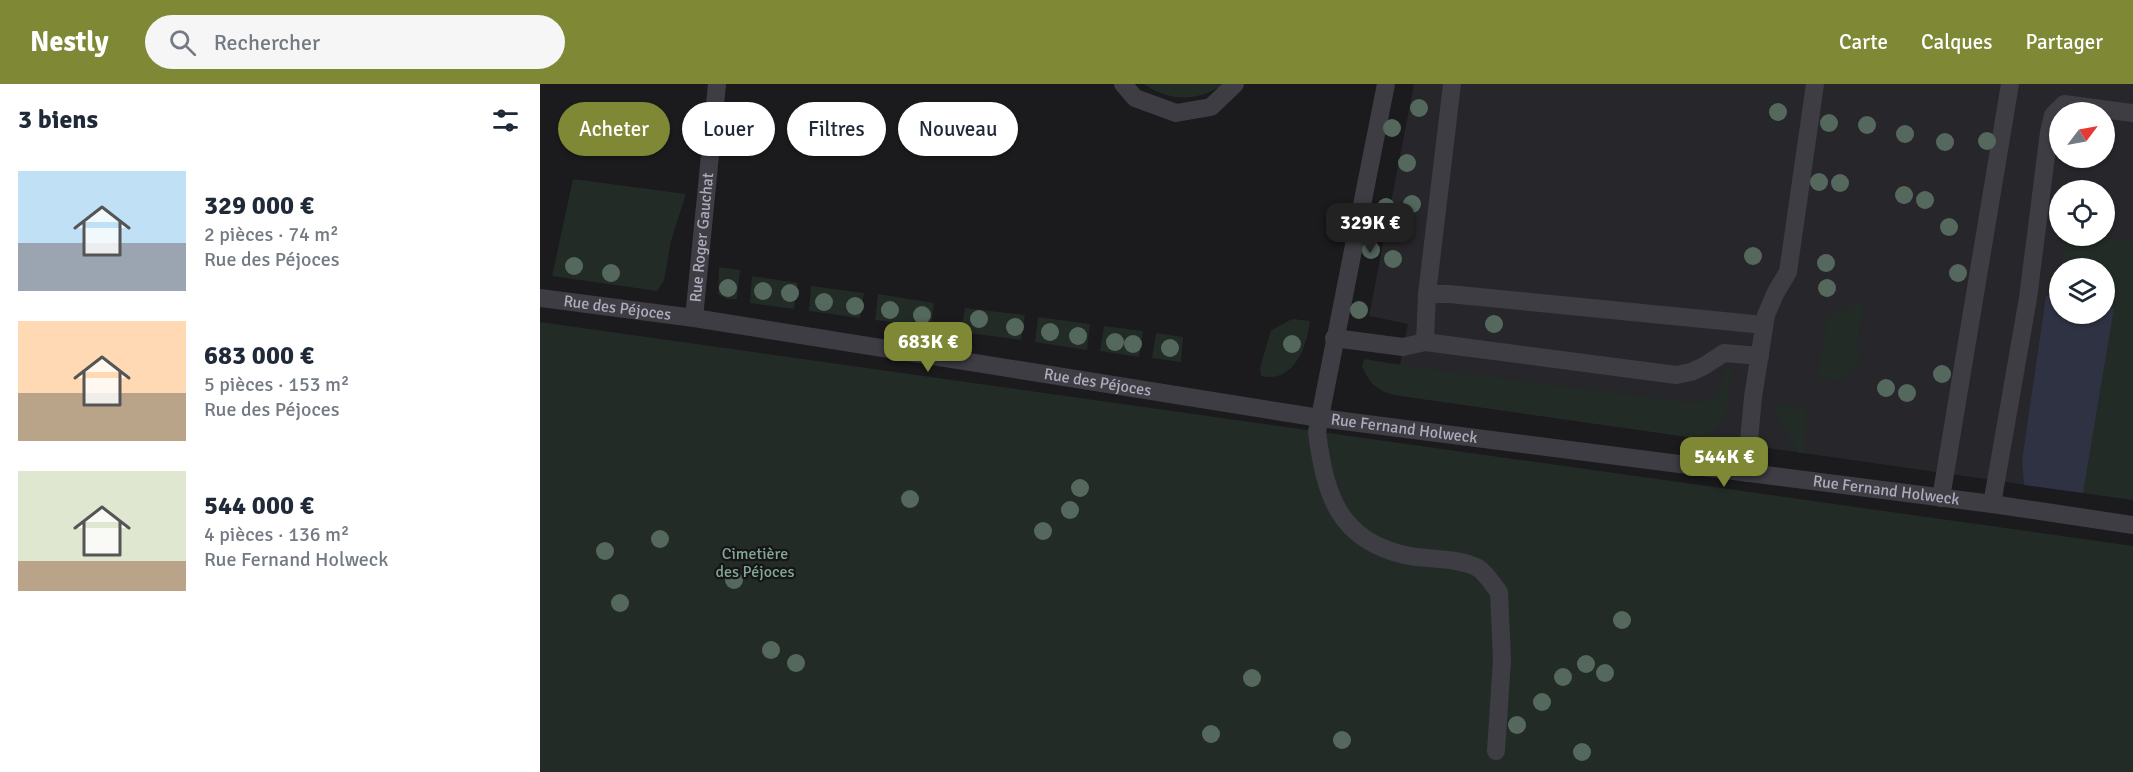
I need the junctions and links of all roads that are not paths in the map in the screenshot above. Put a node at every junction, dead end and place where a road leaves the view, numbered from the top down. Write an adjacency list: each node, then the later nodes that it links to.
1 (717, 84): 11 (street, Rue Roger Gauchat)
2 (1123, 84): 3 (street)
3 (1235, 84)
4 (1386, 84): 13 (street)
5 (1452, 84): 9 (street)
6 (1815, 84): 12 (street)
7 (2010, 84): 18 (street)
8 (2133, 113): 19 (street)
9 (1427, 294): 12 (street); 14 (street)
10 (540, 298): 11 (street, Rue des Péjoces)
11 (694, 318): 16 (street, Rue des Péjoces)
12 (1764, 325): 15 (street)
13 (1334, 338): 14 (street); 16 (street)
14 (1425, 342): 15 (street)
15 (1760, 356): 17 (street)
16 (1320, 418): 17 (street, Rue Fernand Holweck); 21 (street)
17 (1746, 473): 18 (street, Rue Fernand Holweck)
18 (1941, 498): 19 (street, Rue Fernand Holweck)
19 (1992, 504): 20 (street, Rue Fernand Holweck)
20 (2133, 525)
21 (1496, 751)

